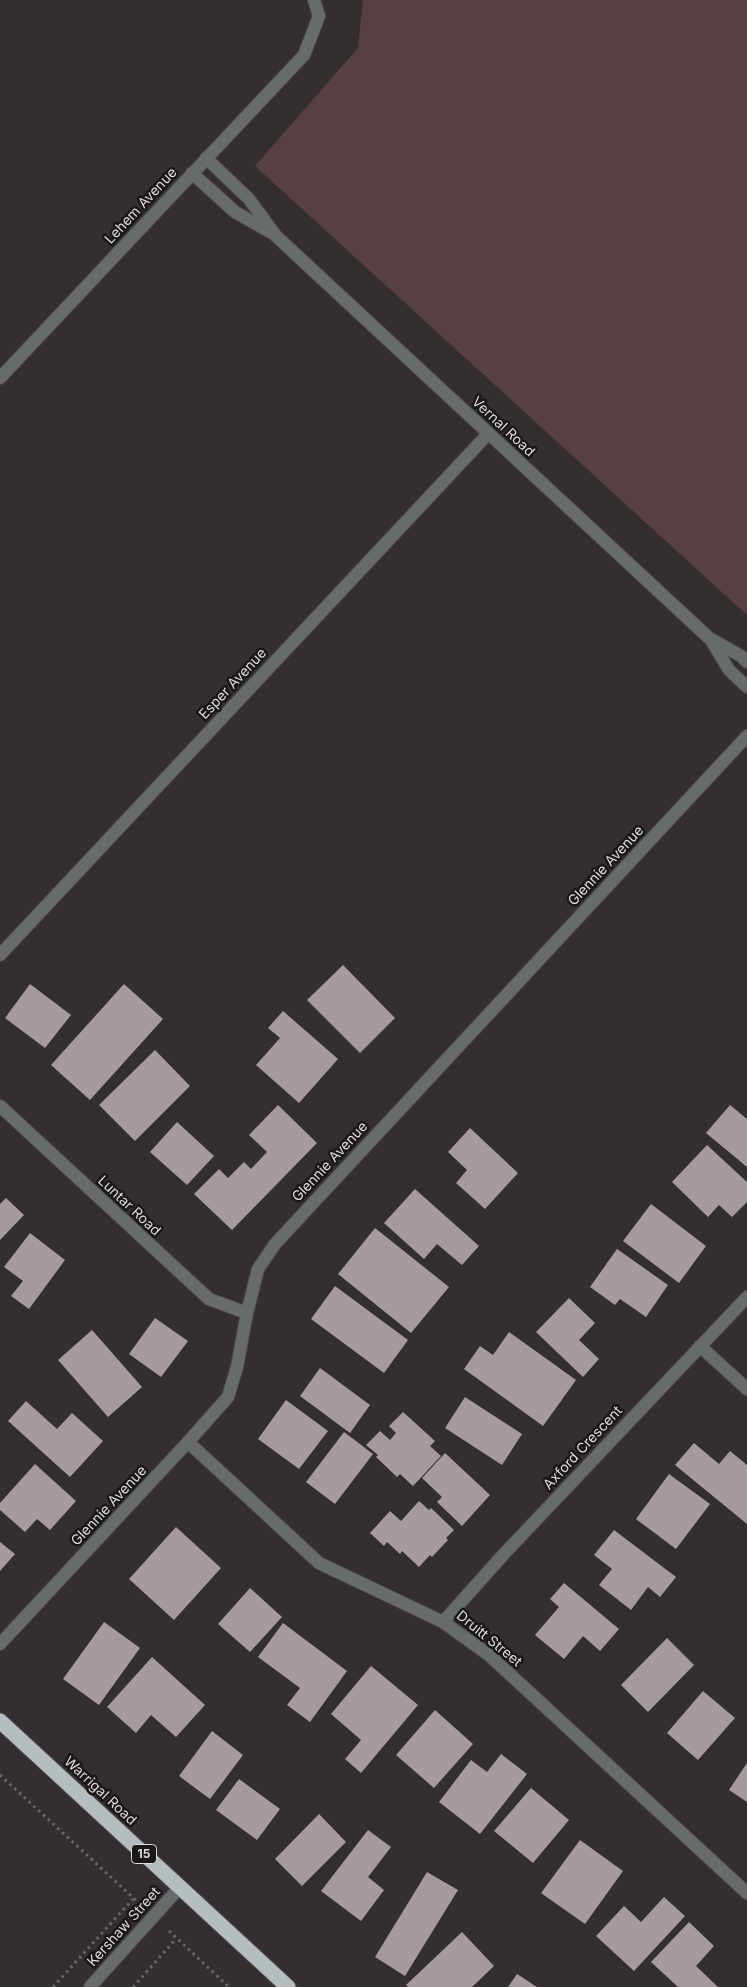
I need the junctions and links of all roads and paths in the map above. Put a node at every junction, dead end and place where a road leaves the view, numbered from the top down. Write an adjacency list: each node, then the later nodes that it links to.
1 (314, 0): 2 (street, Lehem Avenue)
2 (206, 158): 3 (street, Lehem Avenue); 4 (street, Vernal Road)
3 (192, 173): 4 (street, Vernal Road); 5 (street, Lehem Avenue)
4 (276, 236): 6 (street, Vernal Road)
5 (0, 378)
6 (488, 434): 7 (street, Vernal Road); 11 (street, Esper Avenue)
7 (709, 638): 8 (street, Vernal Road); 9 (street, Vernal Road)
8 (747, 662)
9 (747, 687)
10 (747, 736): 14 (street, Glennie Avenue)
11 (0, 955)
12 (0, 1106): 14 (street, Luntar Road)
13 (747, 1297): 15 (street, Axford Crescent)
14 (248, 1313): 17 (street, Glennie Avenue)
15 (700, 1346): 16 (street); 18 (street, Axford Crescent)
16 (747, 1389)
17 (188, 1442): 18 (street, Druitt Street); 19 (street, Glennie Avenue)
18 (443, 1622): 23 (street, Druitt Street)
19 (0, 1644)
20 (0, 1721): 22 (highway, Warrigal Road / 15)
21 (0, 1776): 24 (path)
22 (180, 1887): 25 (street, Kershaw Street); 31 (highway, Warrigal Road / 15)
23 (747, 1893)
24 (133, 1898): 25 (path); 27 (path)
25 (153, 1917): 26 (path); 28 (street, Kershaw Street)
26 (176, 1938): 29 (path); 30 (path)
27 (53, 1987)
28 (90, 1987)
29 (133, 1987)
30 (229, 1987)
31 (288, 1987)

